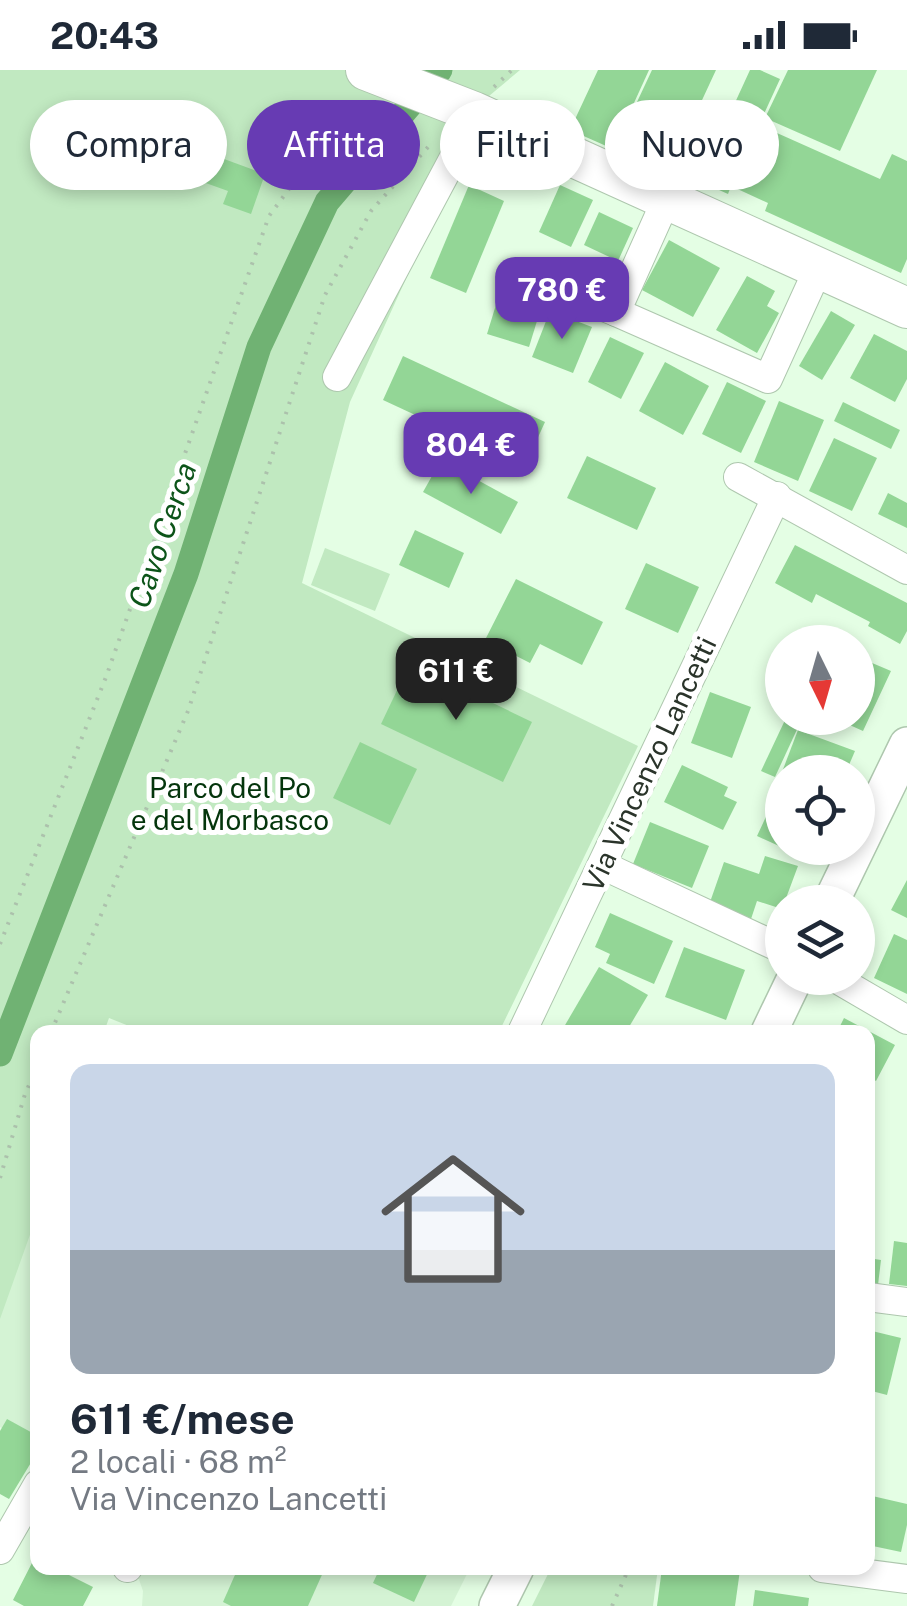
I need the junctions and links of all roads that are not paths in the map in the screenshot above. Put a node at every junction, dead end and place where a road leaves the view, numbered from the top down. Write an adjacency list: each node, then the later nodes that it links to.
1 (376, 73): 2 (main road)
2 (460, 100)
3 (585, 158): 5 (main road)
4 (440, 175): 10 (street)
5 (667, 198): 6 (main road); 9 (street)
6 (819, 267): 8 (main road); 9 (street)
7 (565, 291): 9 (street)
8 (907, 308)
9 (616, 312)
10 (337, 377)
11 (738, 478): 12 (street)
12 (777, 496): 13 (street); 15 (street, Via Vincenzo Lancetti)
13 (907, 570)
14 (907, 745): 16 (street)
15 (602, 865): 17 (street); 21 (street, Via Vincenzo Lancetti)
16 (839, 885)
17 (765, 942)
18 (786, 995): 22 (street)
19 (864, 995): 20 (street)
20 (907, 1020)
21 (525, 1025)
22 (772, 1025)
23 (875, 1298): 24 (street)
24 (907, 1302)
25 (30, 1507): 26 (street)
26 (0, 1550)
27 (512, 1575): 30 (street)
28 (875, 1575): 29 (street)
29 (907, 1579)
30 (497, 1606)

